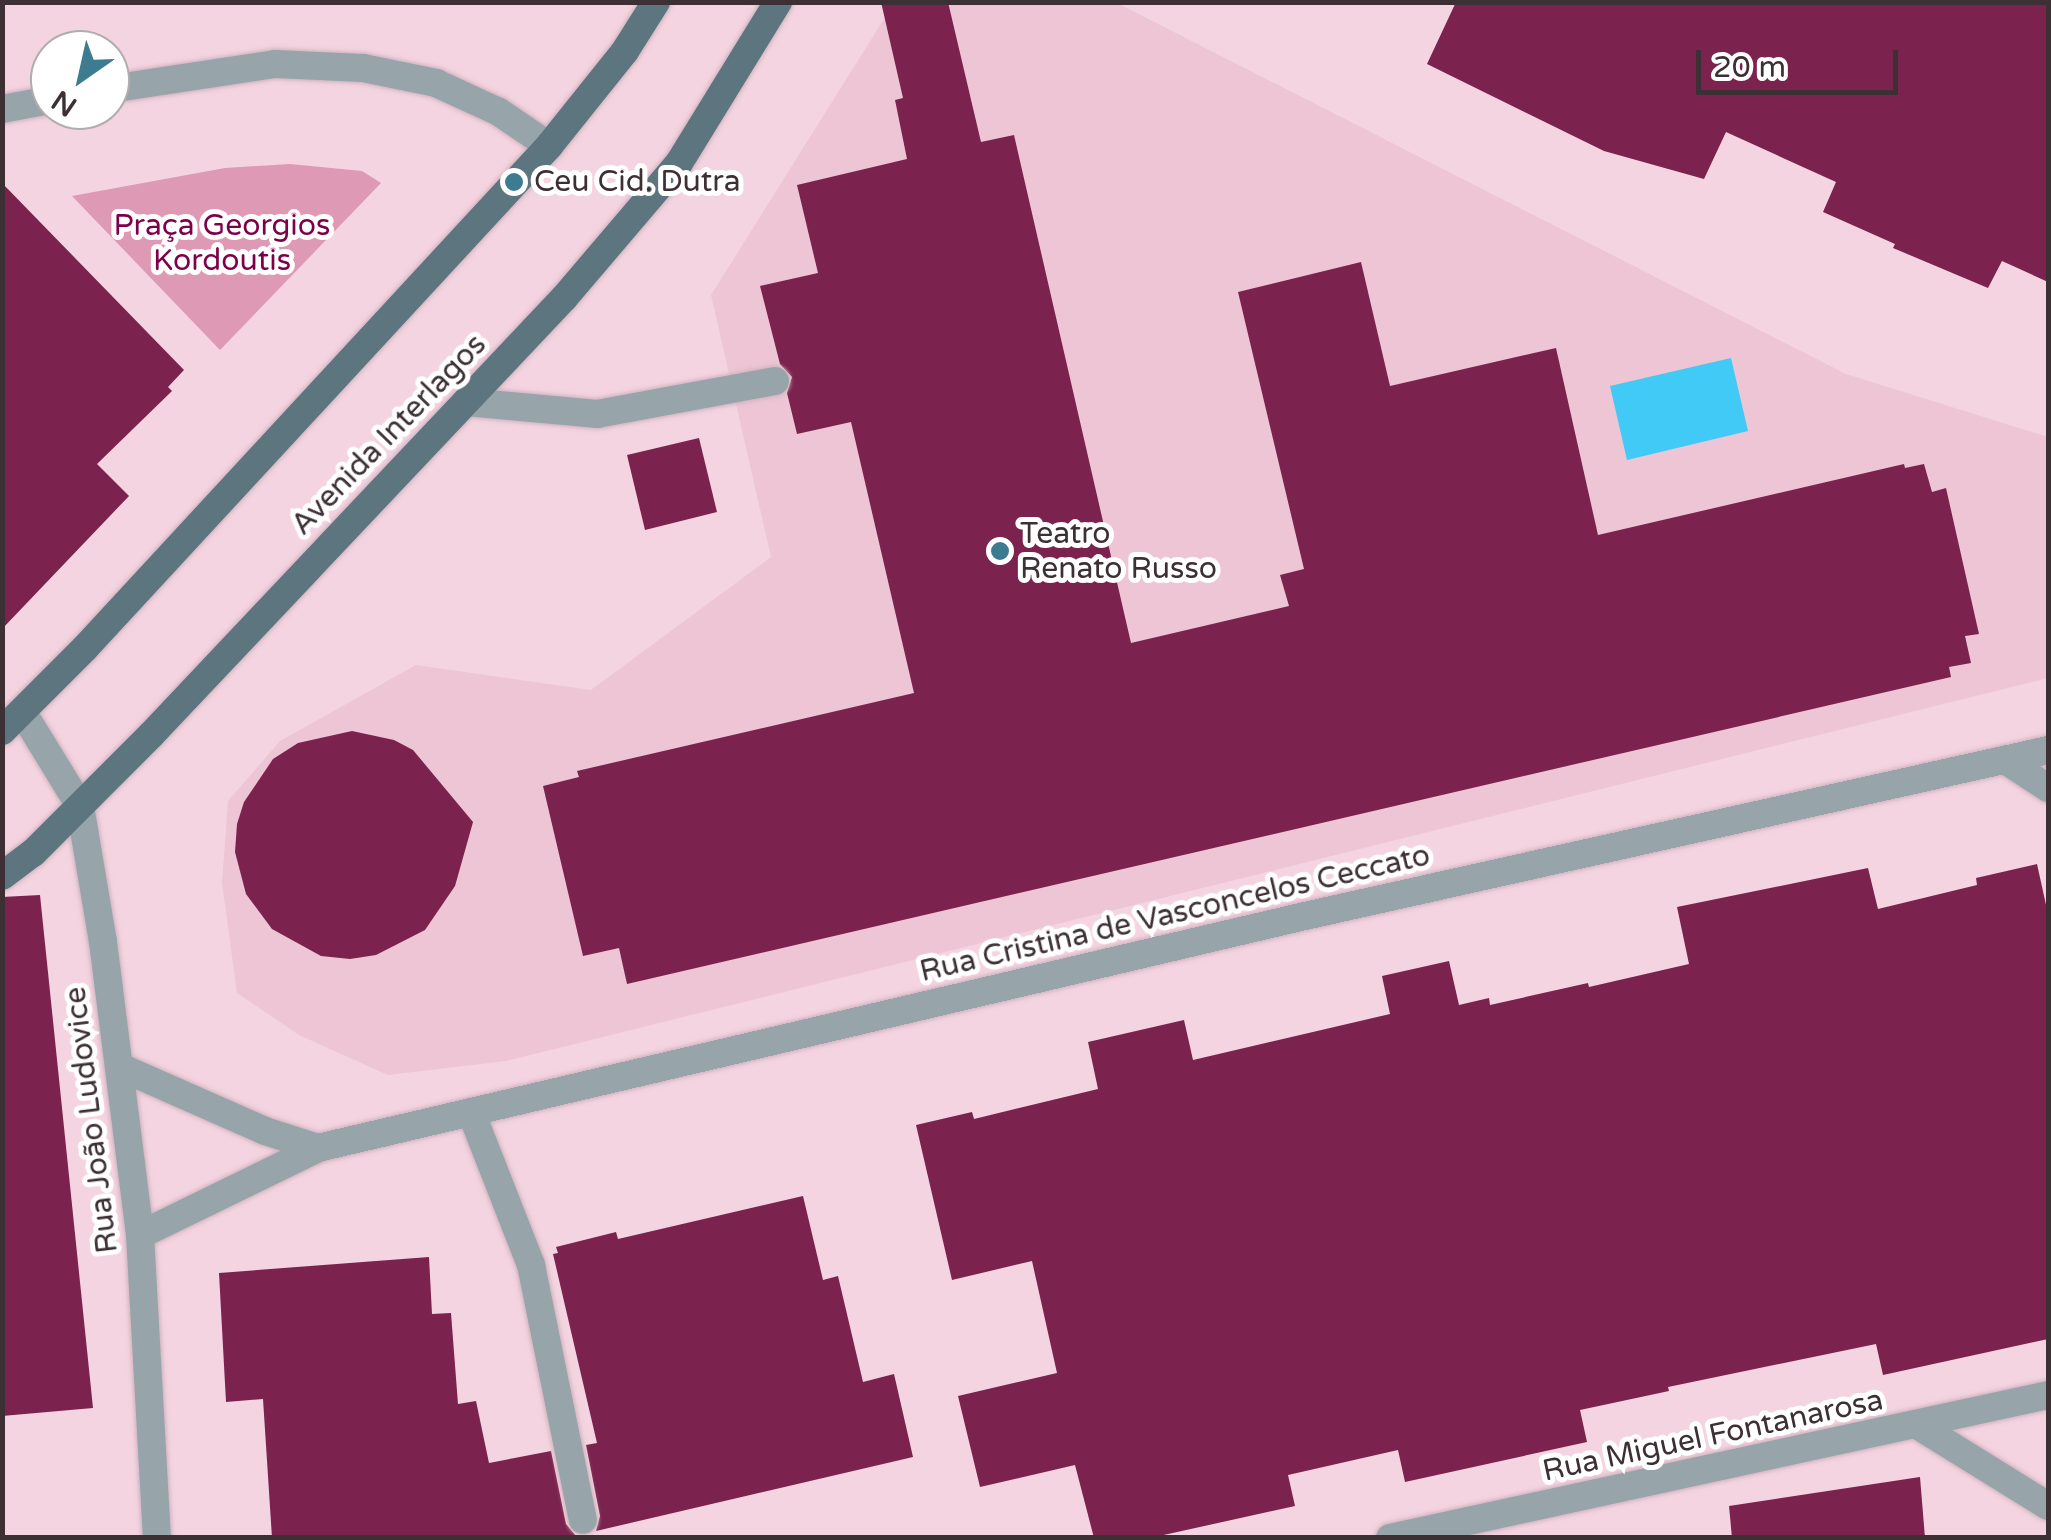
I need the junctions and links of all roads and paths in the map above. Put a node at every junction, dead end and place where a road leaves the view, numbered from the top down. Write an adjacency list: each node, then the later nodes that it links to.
1 (656, 2): 6 (main road)
2 (778, 2): 8 (main road, Avenida Interlagos)
3 (130, 86): 6 (street)
4 (30, 104): 5 (street)
5 (2, 109)
6 (549, 146): 9 (main road)
7 (775, 381): 8 (street)
8 (466, 402): 13 (main road, Avenida Interlagos)
9 (13, 722): 13 (street, Rua João Ludovice)
10 (2048, 750): 11 (street, Rua Cristina de Vasconcelos Ceccato)
11 (2005, 760): 12 (street); 16 (street, Rua Cristina de Vasconcelos Ceccato)
12 (2048, 788)
13 (80, 806): 14 (main road, Avenida Interlagos); 15 (street, Rua João Ludovice)
14 (2, 876)
15 (120, 1067): 17 (street); 18 (street, Rua João Ludovice)
16 (471, 1112): 17 (street, Rua Cristina de Vasconcelos Ceccato); 22 (street)
17 (318, 1148): 18 (street, Rua Cristina de Vasconcelos Ceccato)
18 (140, 1235): 23 (street, Rua João Ludovice)
19 (2048, 1396): 20 (street, Rua Miguel Fontanarosa)
20 (1919, 1426): 21 (street); 24 (street, Rua Miguel Fontanarosa)
21 (2048, 1506)
22 (583, 1520)
23 (157, 1538)
24 (1390, 1538)

